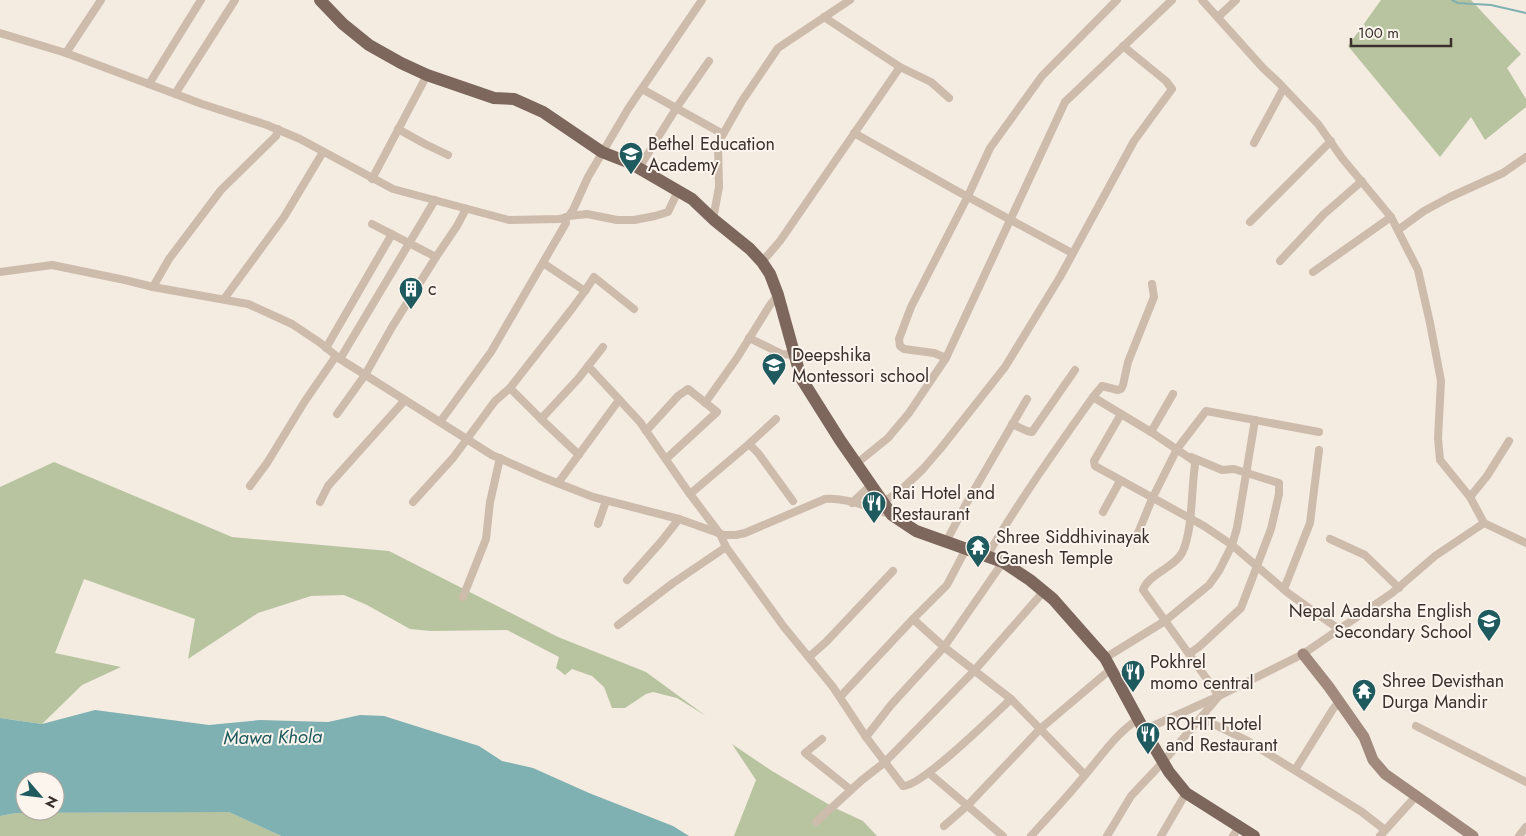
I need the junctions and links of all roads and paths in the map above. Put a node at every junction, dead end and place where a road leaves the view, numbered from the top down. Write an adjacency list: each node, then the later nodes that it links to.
1 (101, 0): 15 (street)
2 (201, 0): 19 (street)
3 (235, 0): 22 (street)
4 (320, 0): 18 (main road)
5 (702, 0): 20 (street)
6 (850, 0): 11 (street)
7 (1117, 0): 39 (street)
8 (1172, 0): 14 (street)
9 (1202, 0): 12 (street)
10 (1236, 0): 12 (street)
11 (824, 17): 17 (street); 28 (street)
12 (1218, 17): 21 (street)
13 (0, 33): 15 (street)
14 (1123, 46): 45 (street); 51 (street)
15 (66, 53): 19 (street)
16 (709, 61): 24 (street)
17 (900, 67): 23 (street); 27 (street)
18 (427, 75): 26 (street); 32 (main road)
19 (149, 84): 22 (street)
20 (642, 89): 24 (street); 32 (street)
21 (1283, 89): 29 (street); 30 (street)
22 (175, 94): 25 (street)
23 (949, 98)
24 (677, 107): 28 (street); 35 (street)
25 (278, 129): 31 (street); 59 (street)
26 (398, 129): 33 (street); 36 (street)
27 (854, 133): 39 (street); 54 (street)
28 (723, 134): 44 (street)
29 (1331, 141): 37 (street); 46 (street)
30 (1254, 143)
31 (323, 152): 36 (street); 62 (street)
32 (602, 152): 35 (main road); 42 (street)
33 (448, 155)
34 (1526, 157): 48 (street)
35 (639, 168): 38 (main road)
36 (372, 179): 40 (street)
37 (1362, 181): 43 (street); 53 (street)
38 (678, 191): 42 (street); 44 (main road)
39 (968, 196): 45 (street); 69 (street)
40 (435, 200): 41 (street); 50 (street)
41 (466, 209): 42 (street); 52 (street)
42 (567, 217): 55 (street)
43 (1391, 217): 48 (street); 57 (street)
44 (713, 219): 54 (main road)
45 (1009, 219): 51 (street); 69 (street)
46 (1250, 222)
47 (372, 224): 49 (street)
48 (1398, 230): 106 (street)
49 (392, 234): 50 (street); 66 (street)
50 (409, 243): 52 (street); 68 (street)
51 (1072, 253): 112 (street)
52 (436, 257): 72 (street)
53 (1280, 261)
54 (762, 262): 61 (main road)
55 (543, 263): 60 (street); 85 (street)
56 (0, 272): 59 (street)
57 (1313, 272)
58 (1152, 284): 75 (street)
59 (153, 287): 62 (street)
60 (584, 291): 63 (street); 73 (street)
61 (778, 295): 64 (street); 67 (main road)
62 (224, 299): 66 (street)
63 (634, 309)
64 (749, 338): 67 (street); 79 (street)
65 (603, 347): 70 (street)
66 (326, 348): 68 (street)
67 (794, 355): 99 (main road)
68 (338, 358): 72 (street); 104 (street)
69 (946, 358): 99 (street)
70 (588, 366): 78 (street); 82 (street)
71 (1075, 370): 86 (street)
72 (365, 375): 77 (street); 80 (street)
73 (510, 388): 82 (street); 90 (street)
74 (1173, 394): 88 (street)
75 (1093, 397): 81 (street); 128 (street)
76 (1027, 399): 86 (street)
77 (405, 400): 85 (street); 110 (street)
78 (619, 400): 87 (street); 96 (street)
79 (706, 403): 87 (street); 98 (street)
80 (337, 414)
81 (1121, 414): 88 (street); 101 (street)
82 (541, 419): 96 (street)
83 (776, 419): 92 (street)
84 (1255, 420): 89 (street); 93 (street); 100 (street)
85 (440, 422): 90 (street)
86 (1012, 424): 123 (street)
87 (646, 431): 98 (street)
88 (1151, 432): 93 (street)
89 (1319, 432)
90 (466, 438): 97 (street); 111 (street)
91 (1509, 441): 106 (street)
92 (749, 444): 105 (street); 109 (street)
93 (1177, 449): 95 (street); 107 (street)
94 (1318, 450): 134 (street)
95 (1185, 454): 100 (street); 116 (street)
96 (579, 455): 102 (street)
97 (500, 458): 102 (street); 136 (street)
98 (666, 459): 105 (street)
99 (856, 464): 103 (main road)
100 (1246, 472): 125 (street); 130 (street)
101 (1120, 481): 107 (street); 114 (street)
102 (558, 484): 108 (street)
103 (871, 485): 112 (main road); 113 (street)
104 (250, 486)
105 (690, 494): 120 (street)
106 (1470, 497): 118 (street)
107 (1152, 499): 116 (street); 121 (street)
108 (606, 501): 117 (street); 119 (street)
109 (793, 501)
110 (320, 502)
111 (413, 502)
112 (883, 502): 115 (main road)
113 (852, 503): 115 (street); 120 (street)
114 (1103, 512)
115 (892, 515): 123 (main road)
116 (1190, 517): 125 (street); 138 (street)
117 (679, 520): 120 (street); 132 (street)
118 (1484, 523): 124 (street); 133 (street)
119 (598, 524)
120 (720, 534): 126 (street)
121 (1136, 538)
122 (1330, 539): 133 (street)
123 (946, 542): 127 (main road)
124 (1526, 544)
125 (1232, 545): 130 (street); 138 (street)
126 (726, 547): 139 (street); 144 (street)
127 (966, 549): 128 (main road); 137 (street)
128 (987, 556): 129 (main road)
129 (1003, 562): 135 (main road); 141 (street)
130 (1257, 567): 134 (street); 142 (street)
131 (893, 571): 144 (street)
132 (627, 580)
133 (1399, 588): 140 (street)
134 (1284, 589): 140 (street)
135 (1044, 591): 145 (main road); 146 (street)
136 (463, 597)
137 (913, 619): 141 (street); 148 (street)
138 (1165, 621): 142 (street); 145 (street)
139 (618, 625)
140 (1340, 630): 143 (street)
141 (944, 647): 146 (street); 155 (street)
142 (1189, 654): 147 (street)
143 (1303, 654): 147 (street); 150 (street)
144 (809, 656): 148 (street)
145 (1108, 664): 152 (main road); 154 (street)
146 (974, 671): 149 (street); 157 (street)
147 (1219, 696): 151 (street); 152 (street)
148 (840, 697): 155 (street)
149 (1011, 699): 154 (street); 160 (street)
150 (1339, 702): 159 (street); 165 (street)
151 (1201, 718): 158 (street); 159 (street)
152 (1141, 725): 158 (main road); 161 (street)
153 (1416, 726): 162 (street)
154 (1040, 729): 161 (street); 166 (street)
155 (866, 737): 157 (street)
156 (822, 739): 163 (street)
157 (885, 762): 160 (street); 163 (street)
158 (1163, 762): 164 (main road); 174 (street)
159 (1295, 770): 171 (street)
160 (929, 773): 166 (street)
161 (1085, 776): 173 (street)
162 (1526, 782)
163 (851, 790): 167 (street)
164 (1186, 793): 170 (main road); 175 (street)
165 (1416, 795): 171 (street); 177 (street)
166 (968, 805): 168 (street); 172 (street)
167 (816, 822)
168 (944, 826)
169 (1526, 827): 178 (street)
170 (1236, 832): 176 (main road)
171 (1382, 833)
172 (1003, 836)
173 (1031, 836)
174 (1107, 836)
175 (1161, 836)
176 (1254, 836)
177 (1473, 836)
178 (1519, 836)

